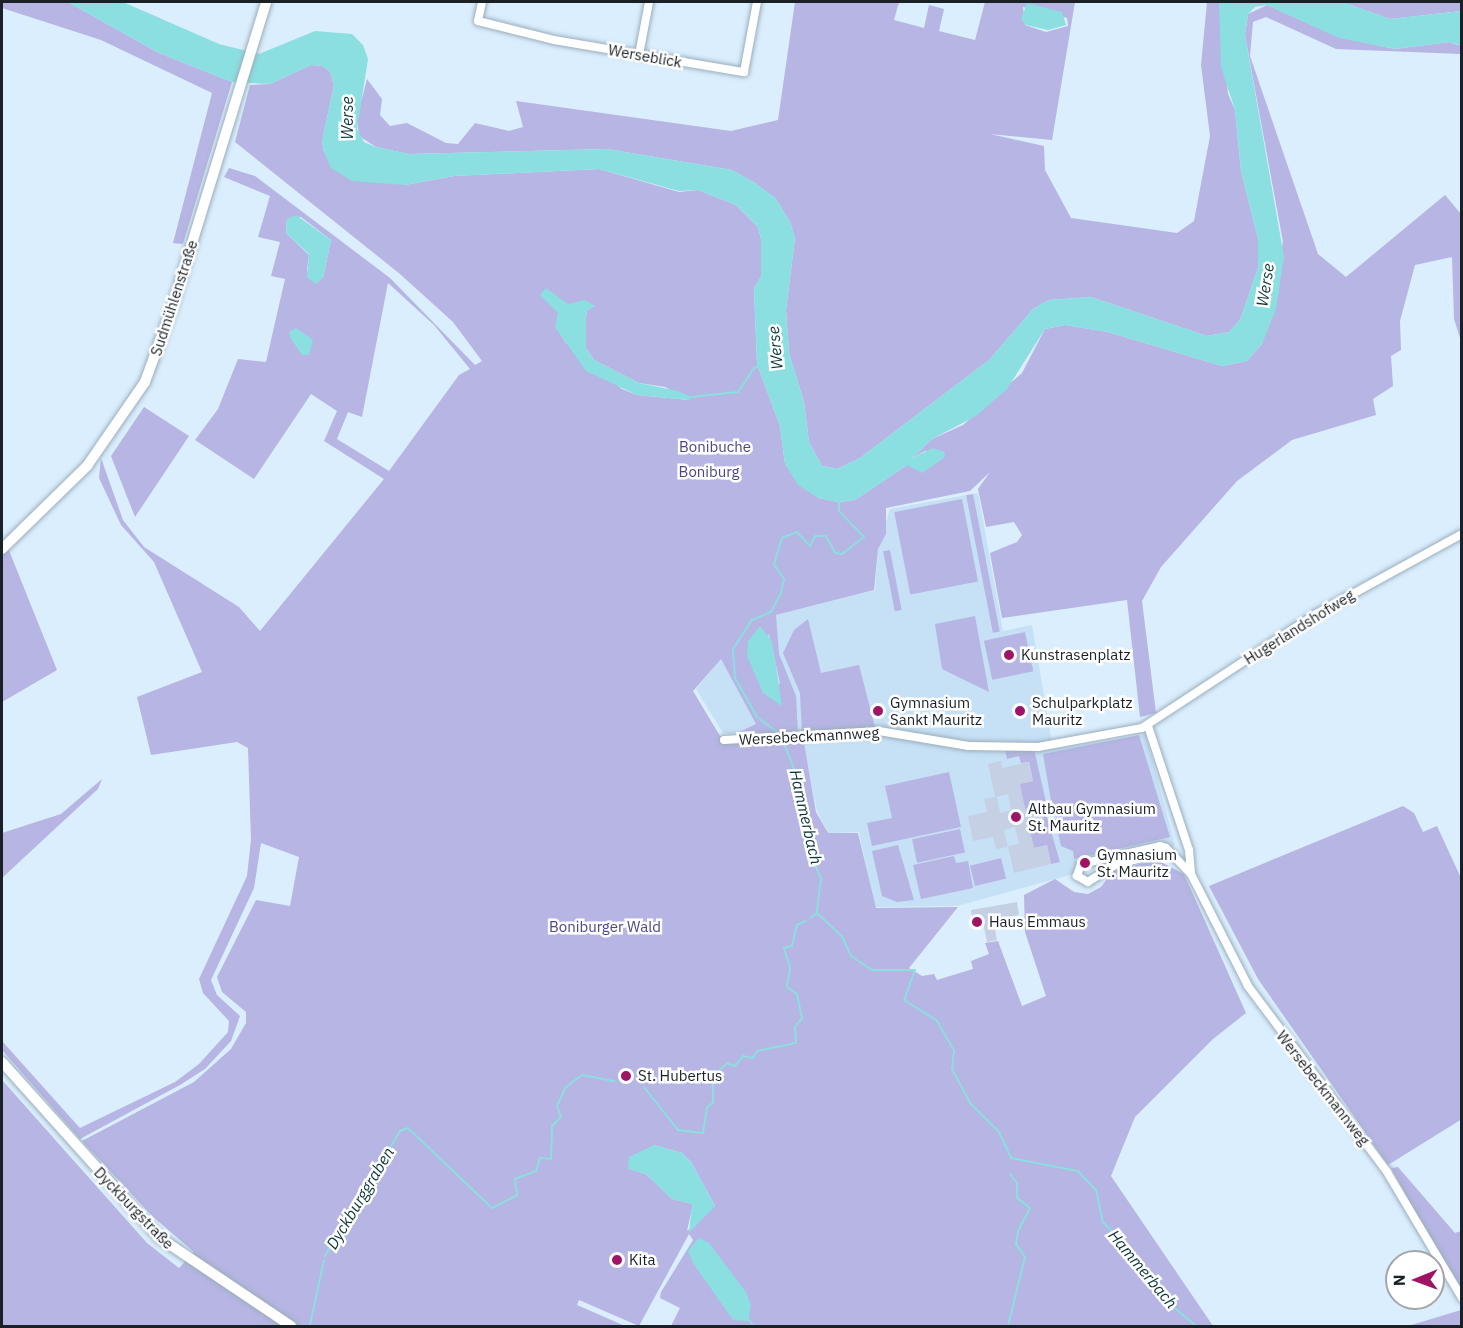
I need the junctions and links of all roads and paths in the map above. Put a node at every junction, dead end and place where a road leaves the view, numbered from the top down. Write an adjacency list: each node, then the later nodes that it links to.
1 (266, 2): 7 (street, Sudmühlenstraße)
2 (482, 2): 5 (street, Werseblick)
3 (649, 2): 5 (street)
4 (757, 2): 5 (street, Werseblick)
5 (639, 55)
6 (1461, 534): 8 (street, Hugerlandshofweg)
7 (2, 549)
8 (1145, 727): 9 (street, Wersebeckmannweg); 11 (street, Wersebeckmannweg)
9 (724, 741)
10 (1168, 851): 10 (street); 11 (street, Wersebeckmannweg)
11 (1191, 874): 13 (street, Wersebeckmannweg)
12 (2, 1062): 14 (street, Dyckburgstraße)
13 (1461, 1298)
14 (291, 1326)

